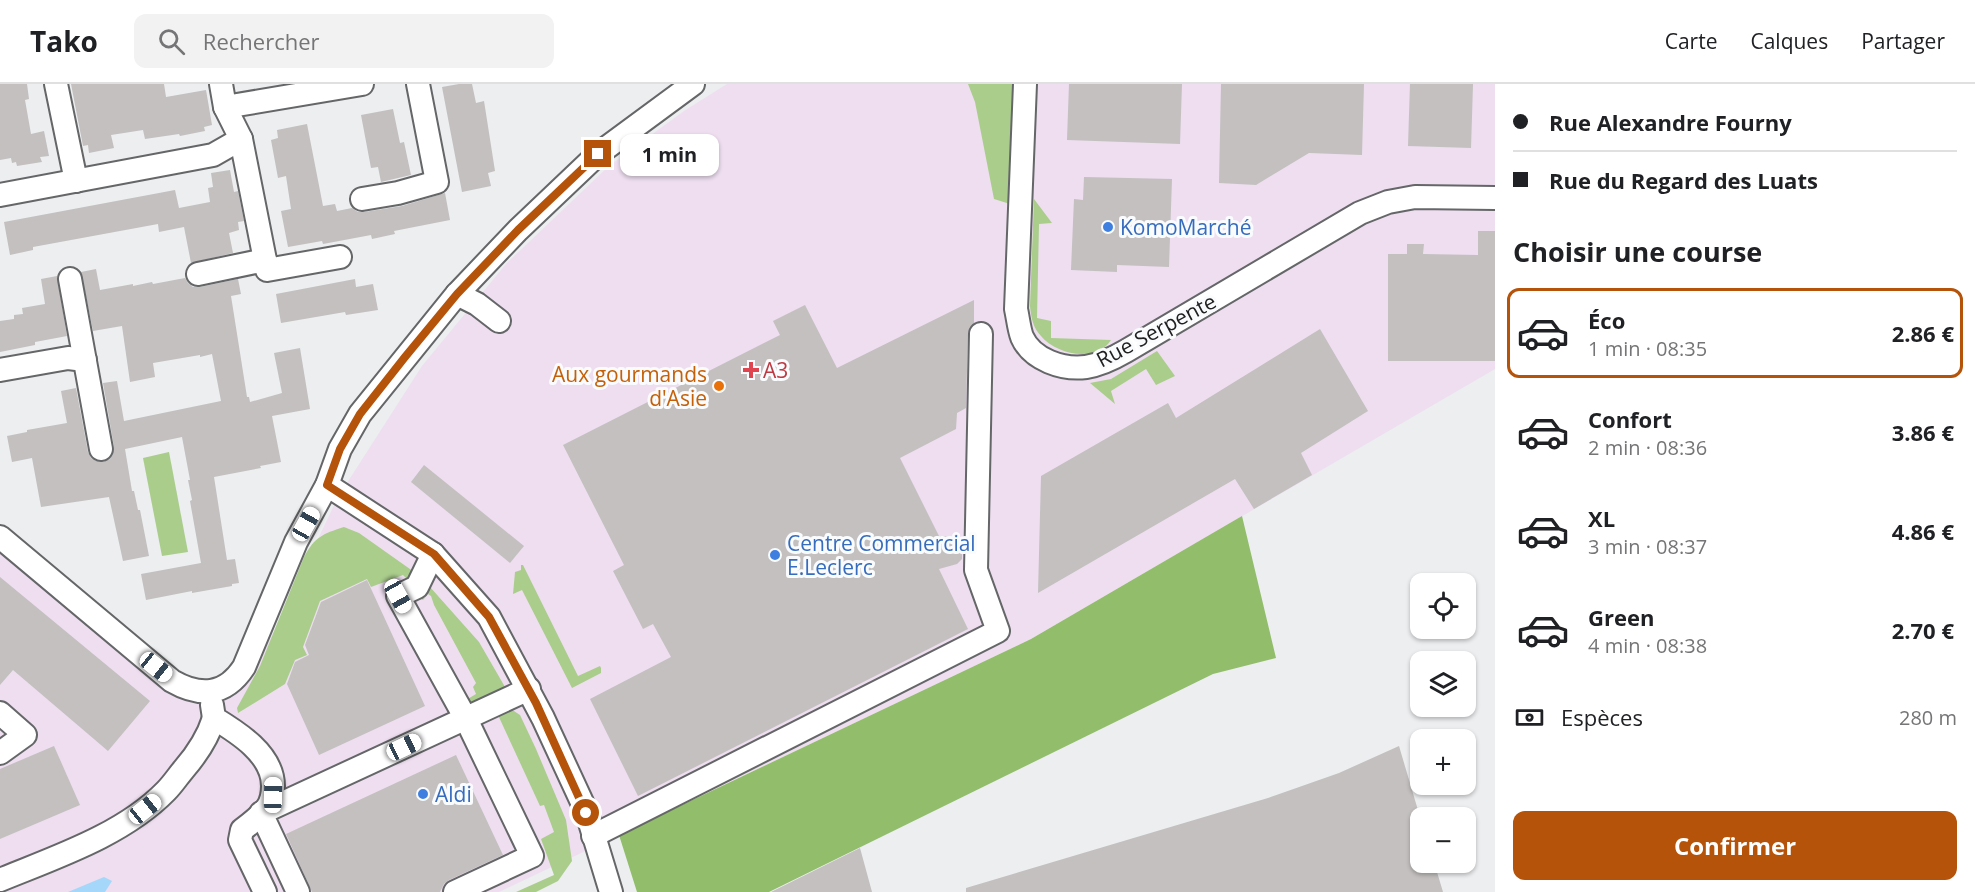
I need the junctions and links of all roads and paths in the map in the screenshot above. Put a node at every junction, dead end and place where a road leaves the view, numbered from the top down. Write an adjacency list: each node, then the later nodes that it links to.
1 (56, 84): 9 (street)
2 (221, 84): 7 (street)
3 (362, 84): 7 (street)
4 (418, 84): 12 (street)
5 (693, 84): 17 (street)
6 (1025, 84): 11 (street, Rue Serpente)
7 (225, 107): 8 (street)
8 (241, 138): 9 (street); 14 (street)
9 (76, 181): 10 (street)
10 (0, 195)
11 (1495, 198)
12 (362, 199)
13 (340, 256): 14 (street)
14 (265, 261): 15 (street)
15 (198, 274)
16 (70, 279): 20 (street)
17 (457, 294): 18 (street); 23 (street)
18 (499, 321)
19 (981, 334): 33 (street)
20 (85, 360): 21 (street); 22 (street)
21 (0, 370)
22 (101, 449)
23 (327, 485): 25 (street); 27 (street)
24 (0, 537): 27 (street)
25 (434, 554): 26 (street); 30 (street)
26 (529, 689): 30 (street); 33 (street)
27 (211, 692): 29 (street)
28 (0, 713): 31 (street)
29 (214, 718): 32 (street); 34 (street)
30 (465, 719): 32 (street); 37 (street)
31 (0, 753)
32 (261, 813): 35 (street); 36 (street)
33 (593, 836): 38 (street)
34 (0, 880)
35 (265, 892)
36 (298, 892)
37 (456, 892)
38 (611, 892)

